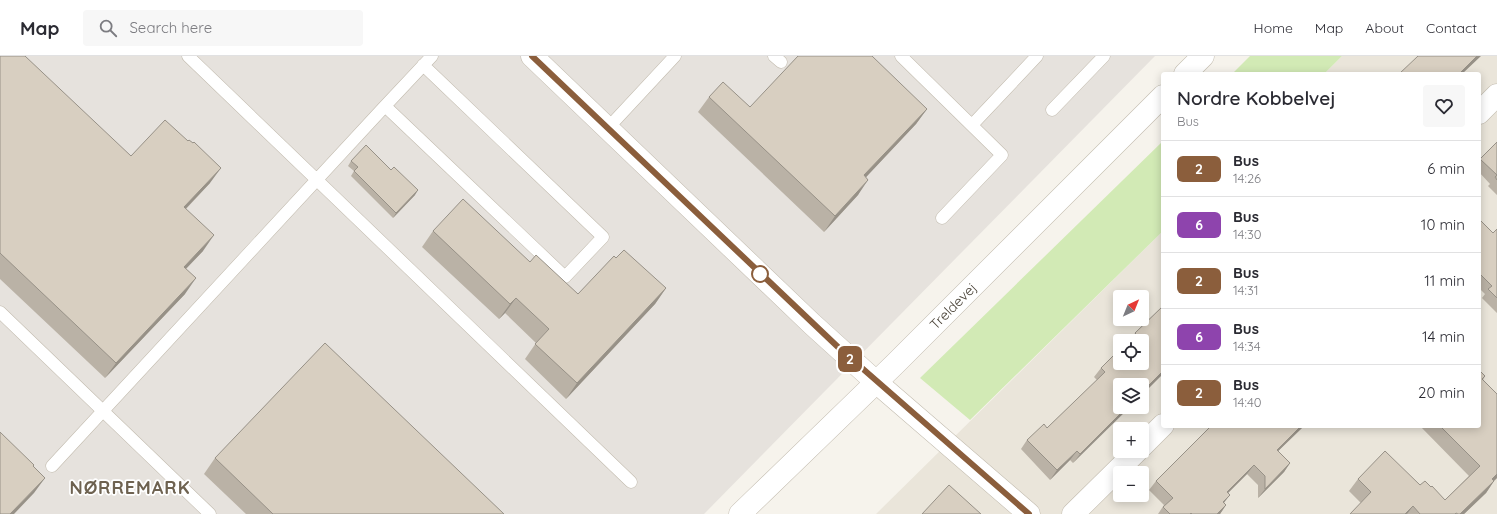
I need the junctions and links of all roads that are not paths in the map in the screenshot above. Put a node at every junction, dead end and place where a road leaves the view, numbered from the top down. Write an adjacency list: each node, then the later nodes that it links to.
1 (188, 56): 18 (lane)
2 (432, 56): 9 (lane)
3 (532, 56): 17 (street)
4 (675, 56): 17 (lane)
5 (900, 56): 16 (lane)
6 (1037, 56): 16 (lane)
7 (1104, 56): 14 (lane)
8 (1203, 56): 10 (street)
9 (423, 66): 13 (lane); 13 (lane)
10 (1187, 72)
11 (1497, 95): 15 (street)
12 (1161, 98): 21 (street, Treldevej)
13 (385, 106): 18 (lane)
14 (1052, 110)
15 (1481, 111)
16 (972, 125): 19 (lane)
17 (608, 128): 21 (street)
18 (316, 179): 22 (lane); 27 (lane)
19 (942, 218)
20 (0, 312): 22 (lane)
21 (876, 382): 29 (street, Treldevej); 30 (street)
22 (103, 410): 26 (lane); 28 (lane)
23 (1161, 427): 24 (street)
24 (1149, 439)
25 (1129, 458): 31 (street)
26 (52, 466)
27 (631, 482)
28 (210, 514)
29 (740, 514)
30 (1029, 514)
31 (1073, 514)

